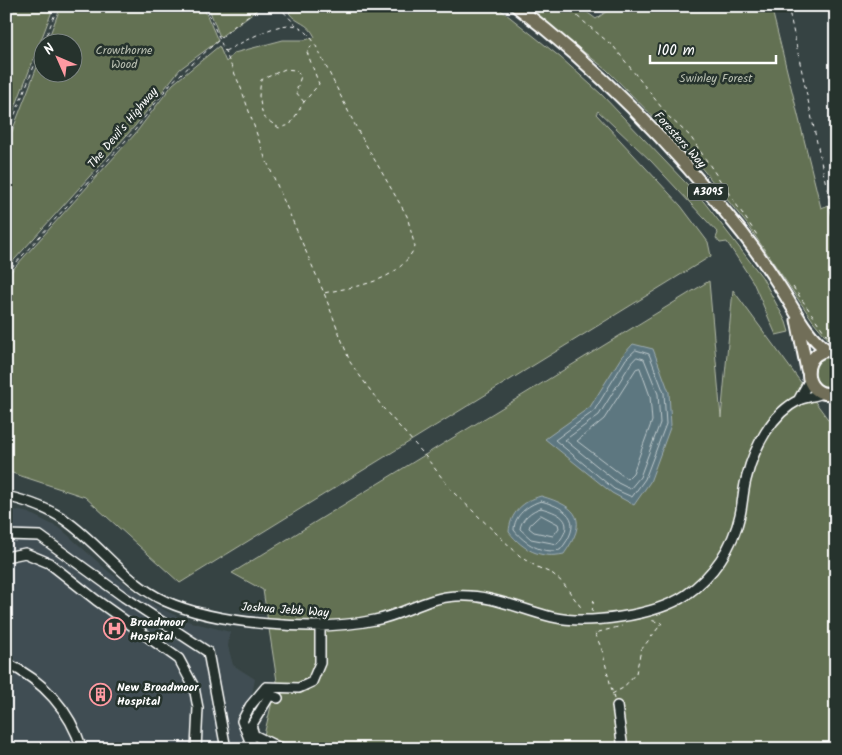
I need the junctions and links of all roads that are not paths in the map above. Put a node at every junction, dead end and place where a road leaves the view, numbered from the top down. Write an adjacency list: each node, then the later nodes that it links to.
1 (516, 6): 2 (main road, Foresters Way / A3095)
2 (796, 316): 3 (main road, Foresters Way / A3095); 4 (main road, Foresters Way / A3095)
3 (831, 348): 4 (main road)
4 (808, 376): 5 (main road); 7 (street, Joshua Jebb Way)
5 (823, 393): 6 (main road); 7 (street, Joshua Jebb Way)
6 (836, 393)
7 (798, 401): 11 (street, Joshua Jebb Way)
8 (6, 496): 11 (street, Joshua Jebb Way)
9 (6, 534): 18 (street)
10 (6, 556): 17 (street)
11 (320, 626): 15 (street)
12 (6, 663): 16 (street)
13 (278, 698): 19 (street)
14 (617, 706): 20 (street)
15 (254, 748)
16 (82, 749)
17 (196, 749)
18 (226, 749)
19 (282, 749)
20 (623, 749)

